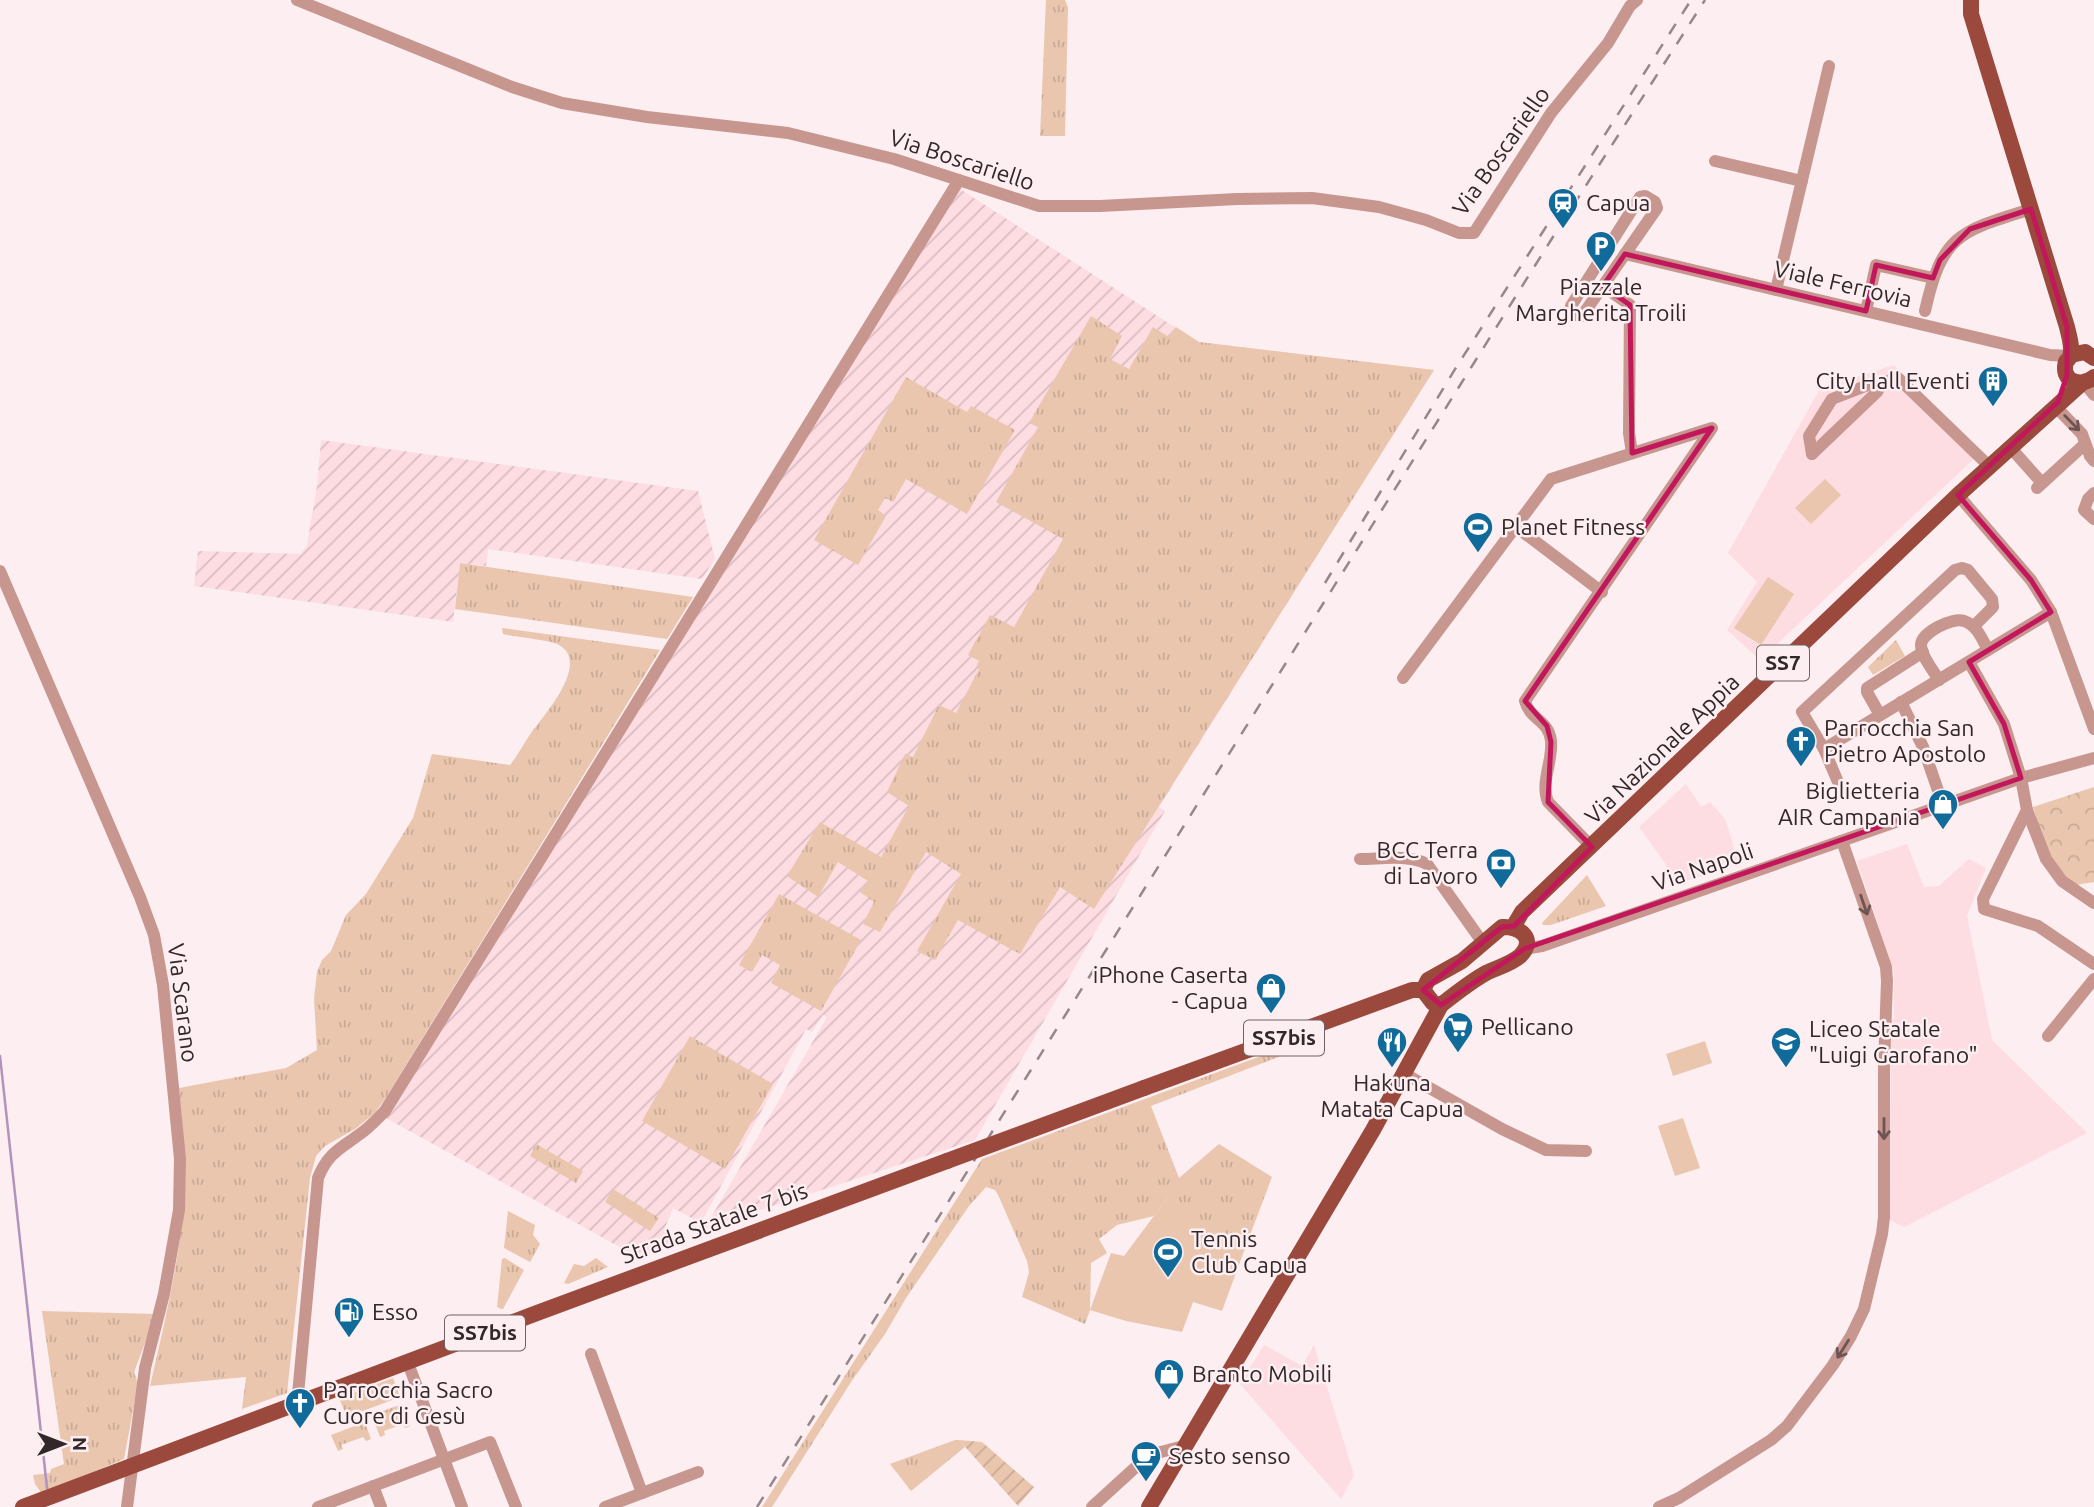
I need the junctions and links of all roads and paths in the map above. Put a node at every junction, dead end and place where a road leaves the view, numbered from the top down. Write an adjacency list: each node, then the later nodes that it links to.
1 (297, 0): 6 (street, Via Boscariello)
2 (1637, 0): 6 (street, Via Boscariello)
3 (1970, 5): 8 (main road)
4 (1829, 66): 7 (street)
5 (1715, 161): 7 (street)
6 (959, 180): 64 (street)
7 (1802, 181): 15 (street)
8 (2031, 209): 13 (street); 18 (main road)
9 (1617, 234): 10 (street); 10 (street); 11 (street)
10 (1629, 249): 12 (street); 15 (street, Viale Ferrovia)
11 (1598, 264): 12 (street); 14 (street)
12 (1611, 274): 14 (street)
13 (1933, 278): 16 (street); 17 (street)
14 (1603, 286): 23 (street)
15 (1776, 290): 16 (street, Viale Ferrovia)
16 (1866, 311): 18 (street, Viale Ferrovia)
17 (1925, 311)
18 (2083, 368): 20 (main road, Via Nazionale Appia / SS7)
19 (1882, 383): 19 (street); 25 (street)
20 (2057, 404): 21 (street, one-way to 21); 22 (main road, Via Nazionale Appia / SS7)
21 (2085, 444): 22 (street); 24 (street)
22 (2010, 447): 25 (main road, Via Nazionale Appia / SS7)
23 (1632, 453): 29 (street); 31 (street)
24 (2094, 460)
25 (1989, 466): 27 (main road, Via Nazionale Appia / SS7)
26 (2094, 493): 28 (street)
27 (1958, 495): 32 (street); 49 (main road, Via Nazionale Appia / SS7)
28 (2094, 519)
29 (1515, 526): 31 (street); 37 (street)
30 (0, 571): 67 (street, Via Scarano)
31 (1602, 592): 49 (street)
32 (2051, 612): 34 (street); 41 (street)
33 (1974, 626): 34 (street); 35 (street); 42 (street)
34 (1988, 650): 36 (street)
35 (1923, 652): 38 (street); 40 (street)
36 (1969, 662): 38 (street); 44 (street)
37 (1403, 678)
38 (1939, 680): 39 (street)
39 (1901, 702): 40 (street); 46 (street)
40 (1880, 715): 42 (street)
41 (2094, 729)
42 (1824, 749): 45 (street)
43 (2094, 758): 44 (street, Via Napoli)
44 (2021, 778): 46 (street, Via Napoli); 47 (street)
45 (1838, 782)
46 (1943, 805): 48 (street, Via Napoli)
47 (2027, 810): 51 (street); 55 (street)
48 (1842, 841): 54 (street, Via Napoli); 80 (street, one-way to 80)
49 (1592, 847): 52 (main road, Via Nazionale Appia / SS7)
50 (1360, 859): 53 (street)
51 (2094, 903)
52 (1513, 928): 53 (main road, Via Nazionale Appia / SS7); 54 (main road)
53 (1483, 943): 57 (main road, Via Nazionale Appia / SS7)
54 (1524, 949): 58 (main road)
55 (2094, 964)
56 (2094, 979): 59 (street)
57 (1423, 990): 58 (main road); 63 (main road, Strada Statale 7 bis / SS7bis, bridge)
58 (1441, 1005): 60 (main road)
59 (2048, 1037)
60 (1405, 1074): 61 (street); 65 (main road)
61 (1586, 1151)
62 (591, 1354): 70 (street)
63 (408, 1363): 64 (main road, Strada Statale 7 bis / SS7bis); 66 (street)
64 (297, 1405): 67 (main road, Strada Statale 7 bis / SS7bis)
65 (1184, 1446): 78 (street); 79 (main road)
66 (444, 1458): 69 (street); 75 (street); 76 (street)
67 (131, 1467): 71 (main road, Strada Statale 7 bis / SS7bis); 72 (street, Via Scarano)
68 (698, 1472): 70 (street)
69 (373, 1486): 73 (street); 74 (street)
70 (642, 1493): 77 (street)
71 (30, 1506)
72 (127, 1507)
73 (318, 1507)
74 (380, 1507)
75 (463, 1507)
76 (516, 1507)
77 (605, 1507)
78 (1092, 1507)
79 (1149, 1507)
80 (1659, 1507)

